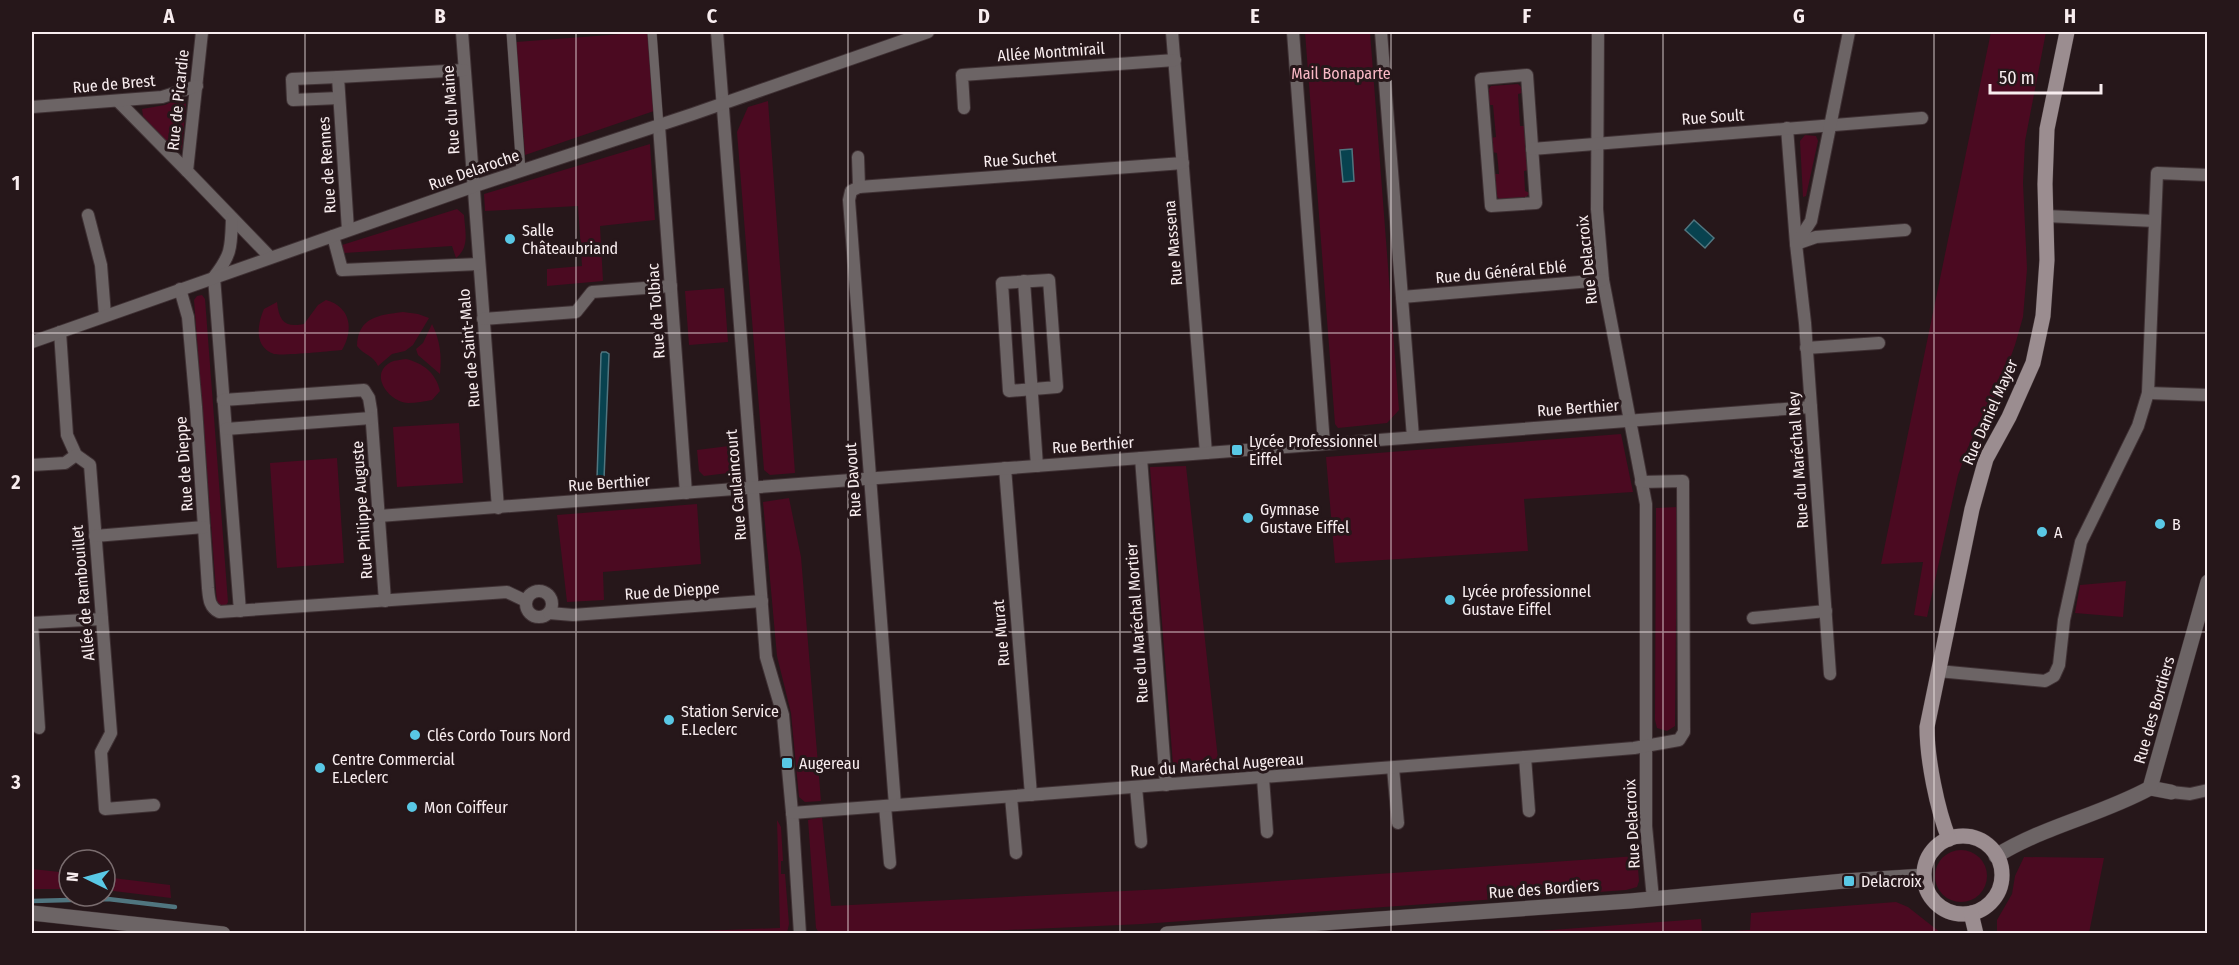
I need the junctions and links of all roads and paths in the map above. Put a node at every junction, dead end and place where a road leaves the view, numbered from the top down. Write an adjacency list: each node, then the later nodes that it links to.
1 (202, 32): 16 (street, Rue de Picardie)
2 (462, 32): 14 (street, Rue du Maine)
3 (511, 32): 31 (street)
4 (652, 32): 24 (street)
5 (717, 32): 19 (street, Rue Caulaincourt)
6 (928, 32): 19 (street, Rue Delaroche)
7 (1172, 32): 13 (street, Rue Massena)
8 (1293, 32): 66 (street)
9 (1382, 32): 50 (street)
10 (1598, 32): 26 (street, Rue Delacroix)
11 (1849, 32): 23 (street)
12 (2067, 32): 36 (main road, Rue Daniel Mayer)
13 (1175, 60): 21 (street, Allée Montmirail); 29 (street, Rue Massena)
14 (464, 70): 15 (street, Rue de Rennes); 33 (street, Rue du Maine)
15 (338, 77): 17 (street, Rue de Rennes); 17 (street, Rue de Rennes)
16 (197, 86): 18 (street, Rue de Brest); 30 (street, Rue de Picardie)
17 (339, 98): 39 (street, Rue de Rennes)
18 (118, 101): 20 (street, Rue de Brest); 30 (street, Rue de Picardie)
19 (722, 104): 24 (street, Rue Delaroche); 75 (street, Rue Caulaincourt)
20 (32, 107)
21 (964, 108)
22 (1922, 118): 23 (street, Rue Soult)
23 (1830, 124): 25 (street, Rue Soult); 42 (street)
24 (659, 126): 31 (street, Rue Delaroche); 48 (street, Rue de Tolbiac)
25 (1787, 128): 26 (street, Rue Soult); 42 (street, Rue du Maréchal Ney)
26 (1598, 142): 27 (street, Rue Soult); 46 (street, Rue Delacroix)
27 (1532, 149): 27 (street)
28 (858, 157): 34 (street, Rue Davout)
29 (1183, 163): 34 (street, Rue Suchet); 67 (street, Rue Massena)
30 (187, 171): 37 (street, Rue de Picardie)
31 (521, 171): 33 (street, Rue Delaroche)
32 (2208, 175): 38 (street)
33 (472, 187): 39 (street, Rue Delaroche); 44 (street, Rue de Saint-Malo)
34 (860, 187): 73 (street, Rue Davout)
35 (88, 215): 51 (street)
36 (2046, 216): 38 (street); 91 (main road, Rue Daniel Mayer)
37 (232, 218): 43 (street, Rue de Picardie); 45 (street)
38 (2155, 221): 58 (street)
39 (348, 230): 41 (street, Rue Delaroche)
40 (1905, 230): 42 (street)
41 (333, 236): 43 (street, Rue Delaroche); 44 (street)
42 (1796, 243): 56 (street, Rue du Maréchal Ney)
43 (270, 257): 45 (street, Rue Delaroche)
44 (478, 264): 52 (street, Rue de Saint-Malo)
45 (214, 277): 49 (street, Rue Delaroche); 60 (street)
46 (1603, 280): 50 (street, Rue du Général Eblé); 63 (street, Rue Delacroix)
47 (1024, 281): 57 (street); 57 (street); 57 (street)
48 (671, 286): 52 (street); 76 (street, Rue de Tolbiac)
49 (180, 289): 51 (street, Rue Delaroche); 79 (street, Rue de Dieppe)
50 (1402, 297): 65 (street)
51 (105, 315): 53 (street, Rue Delaroche)
52 (483, 319): 77 (street, Rue de Saint-Malo)
53 (60, 332): 54 (street, Rue Delaroche); 68 (street, Allée de Rambouillet)
54 (32, 342)
55 (1879, 343): 56 (street)
56 (1806, 348): 61 (street, Rue du Maréchal Ney)
57 (1032, 389): 71 (street)
58 (2148, 393): 59 (street); 91 (street)
59 (2208, 395)
60 (224, 400): 62 (street, Rue Philippe Auguste); 64 (street)
61 (1811, 407): 63 (street, Rue Berthier); 86 (street, Rue du Maréchal Ney)
62 (371, 418): 64 (street, Rue Philippe Auguste); 78 (street, Rue Philippe Auguste)
63 (1629, 421): 65 (street, Rue Berthier); 74 (street, Rue Delacroix)
64 (226, 429): 85 (street)
65 (1413, 437): 66 (street, Rue Berthier)
66 (1324, 444): 67 (street, Rue Berthier)
67 (1206, 453): 69 (street, Rue Berthier)
68 (76, 455): 70 (street); 80 (street, Allée de Rambouillet)
69 (1141, 458): 71 (street, Rue Berthier); 98 (street, Rue du Maréchal Mortier)
70 (32, 465)
71 (1038, 466): 72 (street, Rue Berthier)
72 (1005, 468): 73 (street, Rue Berthier); 103 (street, Rue Murat)
73 (870, 479): 75 (street, Rue Berthier); 106 (street, Rue Davout)
74 (1641, 482): 94 (street, Rue Delacroix); 94 (street)
75 (753, 487): 76 (street, Rue Berthier); 83 (street, Rue Caulaincourt)
76 (686, 493): 77 (street, Rue Berthier)
77 (498, 508): 78 (street, Rue Berthier)
78 (379, 516): 82 (street, Rue Philippe Auguste)
79 (204, 527): 80 (street); 85 (street, Rue de Dieppe)
80 (95, 536): 89 (street, Allée de Rambouillet)
81 (2208, 582): 100 (street, Rue des Bordiers)
82 (385, 601): 84 (street, Rue de Dieppe); 85 (street, Rue de Dieppe)
83 (762, 601): 87 (street, Rue de Dieppe); 108 (street, Rue Caulaincourt)
84 (526, 602): 87 (street, Rue de Dieppe); 87 (street, Rue de Dieppe)
85 (240, 611)
86 (1826, 611): 88 (street); 92 (street, Rue du Maréchal Ney)
87 (549, 614)
88 (1753, 618)
89 (102, 619): 90 (street); 105 (street, Allée de Rambouillet)
90 (32, 623): 93 (street)
91 (1938, 671): 111 (main road, Rue Daniel Mayer)
92 (1830, 674)
93 (39, 728)
94 (1645, 746): 95 (street, Rue du Maréchal Augereau); 117 (street, Rue Delacroix)
95 (1525, 757): 96 (street, Rue du Maréchal Augereau); 107 (street)
96 (1393, 768): 97 (street, Rue du Maréchal Augereau); 109 (street)
97 (1263, 778): 98 (street, Rue du Maréchal Augereau); 110 (street)
98 (1166, 785): 99 (street, Rue du Maréchal Augereau)
99 (1136, 787): 103 (street, Rue du Maréchal Augereau); 112 (street)
100 (2150, 788): 102 (street); 114 (street, Rue des Bordiers)
101 (2208, 790): 102 (street)
102 (2171, 792)
103 (1031, 795): 104 (street, Rue du Maréchal Augereau)
104 (1011, 797): 106 (street, Rue du Maréchal Augereau); 113 (street)
105 (154, 805)
106 (890, 806): 108 (street, Rue du Maréchal Augereau); 115 (street, Rue Davout)
107 (1529, 811)
108 (792, 813): 121 (street, Rue Caulaincourt)
109 (1398, 823)
110 (1267, 831)
111 (1949, 839): 114 (main road); 116 (main road)
112 (1141, 842)
113 (1016, 853)
114 (1996, 856): 119 (main road)
115 (890, 863)
116 (1924, 876): 117 (street, Rue des Bordiers); 119 (main road)
117 (1653, 899): 122 (street, Rue des Bordiers)
118 (32, 913): 120 (street)
119 (1971, 913): 123 (main road)
120 (223, 933)
121 (800, 933)
122 (1167, 933)
123 (1976, 933)

